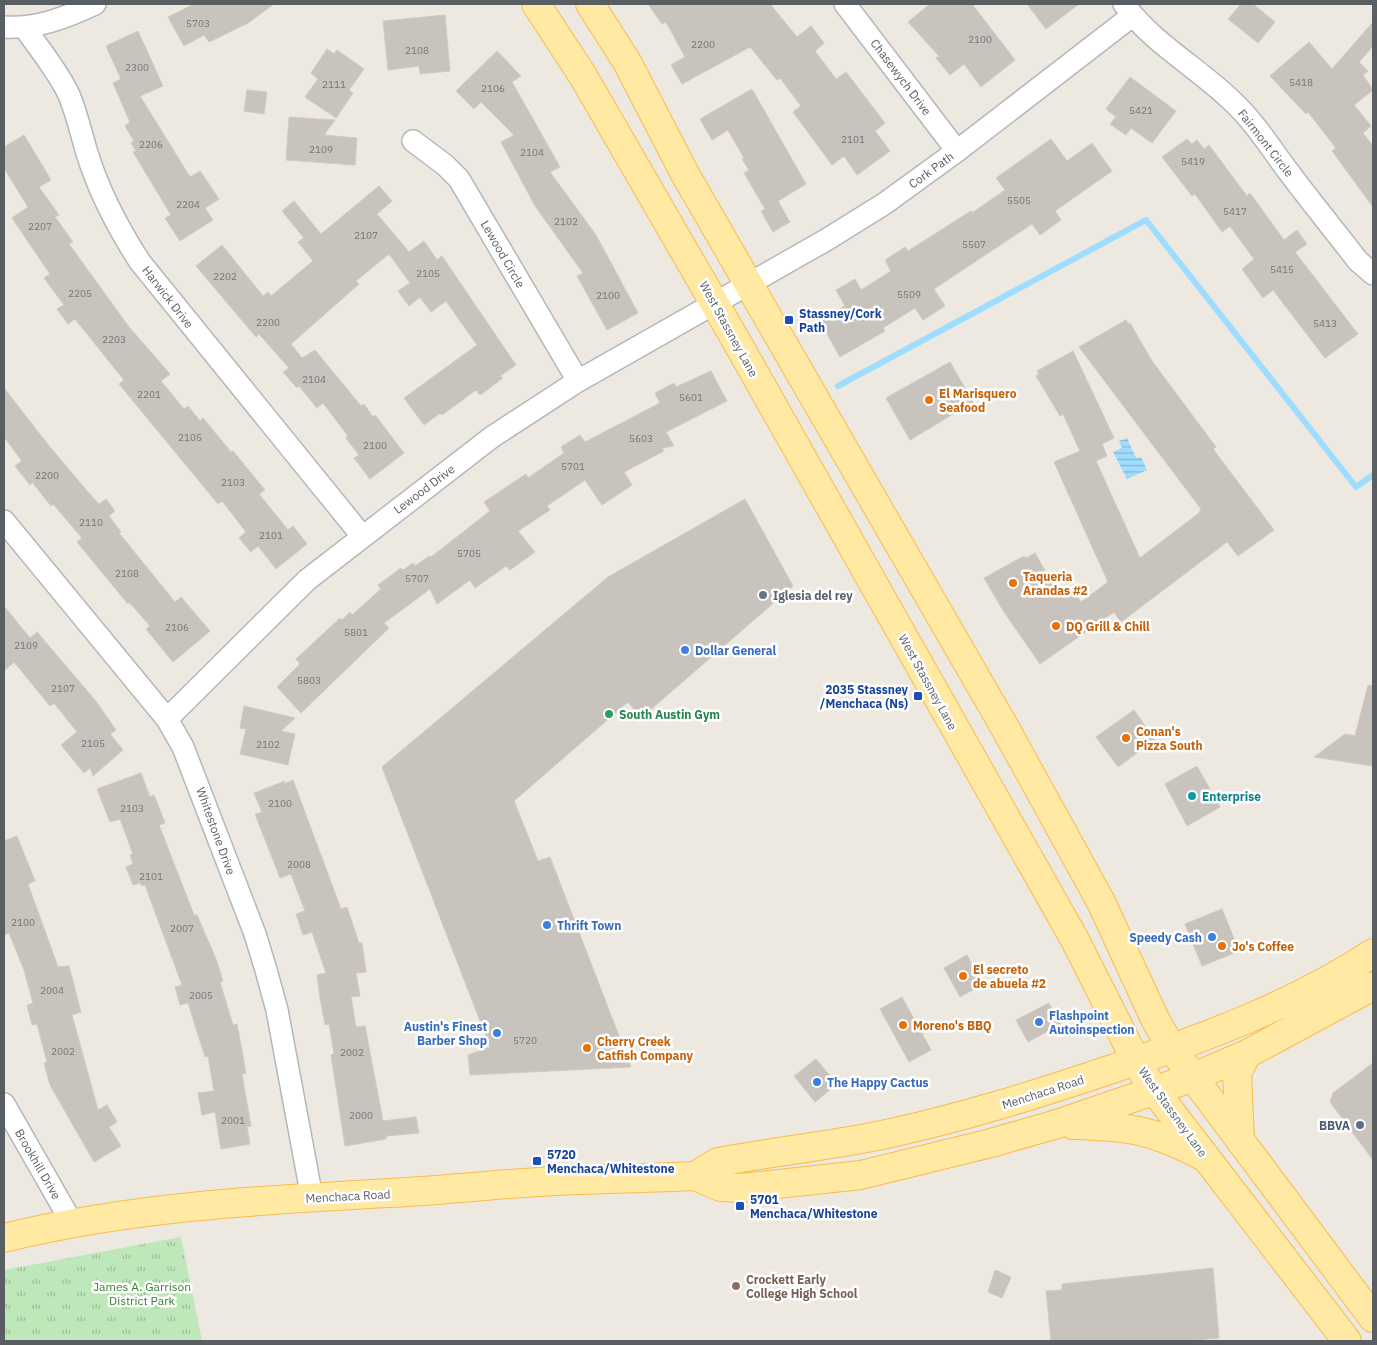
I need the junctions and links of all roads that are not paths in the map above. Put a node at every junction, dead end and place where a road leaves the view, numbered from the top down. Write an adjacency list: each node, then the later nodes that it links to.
1 (96, 4): 6 (street)
2 (536, 4): 11 (main road, West Stassney Lane)
3 (590, 4): 10 (main road)
4 (845, 4): 8 (street, Chasewych Drive)
5 (1128, 10): 8 (street, Cork Path); 9 (street, Fairmont Circle)
6 (14, 28): 15 (street, Harwick Drive)
7 (413, 141): 12 (street, Lewood Circle)
8 (957, 151): 10 (street, Cork Path)
9 (1373, 274)
10 (749, 284): 11 (street, Cork Path); 14 (main road)
11 (715, 303): 12 (street, Lewood Drive); 16 (main road, West Stassney Lane)
12 (578, 381): 15 (street, Lewood Drive)
13 (4, 521): 17 (street, Whitestone Drive)
14 (891, 531): 16 (main road); 18 (main road)
15 (362, 536): 17 (street, Lewood Drive)
16 (855, 550): 19 (main road, West Stassney Lane)
17 (167, 719): 32 (street, Whitestone Drive)
18 (1027, 767): 19 (main road); 22 (main road)
19 (984, 779): 24 (main road, West Stassney Lane)
20 (1373, 953): 22 (main road, Menchaca Road)
21 (1373, 986): 23 (main road, Menchaca Road)
22 (1172, 1049): 24 (main road, Menchaca Road); 25 (main road)
23 (1247, 1054): 25 (main road, Menchaca Road); 29 (main road)
24 (1136, 1062): 26 (main road, West Stassney Lane); 31 (main road, Menchaca Road)
25 (1191, 1078): 26 (main road, Menchaca Road); 29 (main road)
26 (1154, 1090): 28 (main road, Menchaca Road); 30 (main road, West Stassney Lane)
27 (4, 1104): 33 (street, Brookhill Drive)
28 (1057, 1124): 30 (main road); 31 (main road, Menchaca Road)
29 (1240, 1141): 35 (main road)
30 (1208, 1159): 36 (main road, West Stassney Lane)
31 (695, 1176): 32 (main road, Menchaca Road)
32 (312, 1198): 33 (main road, Menchaca Road)
33 (72, 1223): 34 (main road, Menchaca Road)
34 (4, 1238)
35 (1373, 1318)
36 (1347, 1341)

